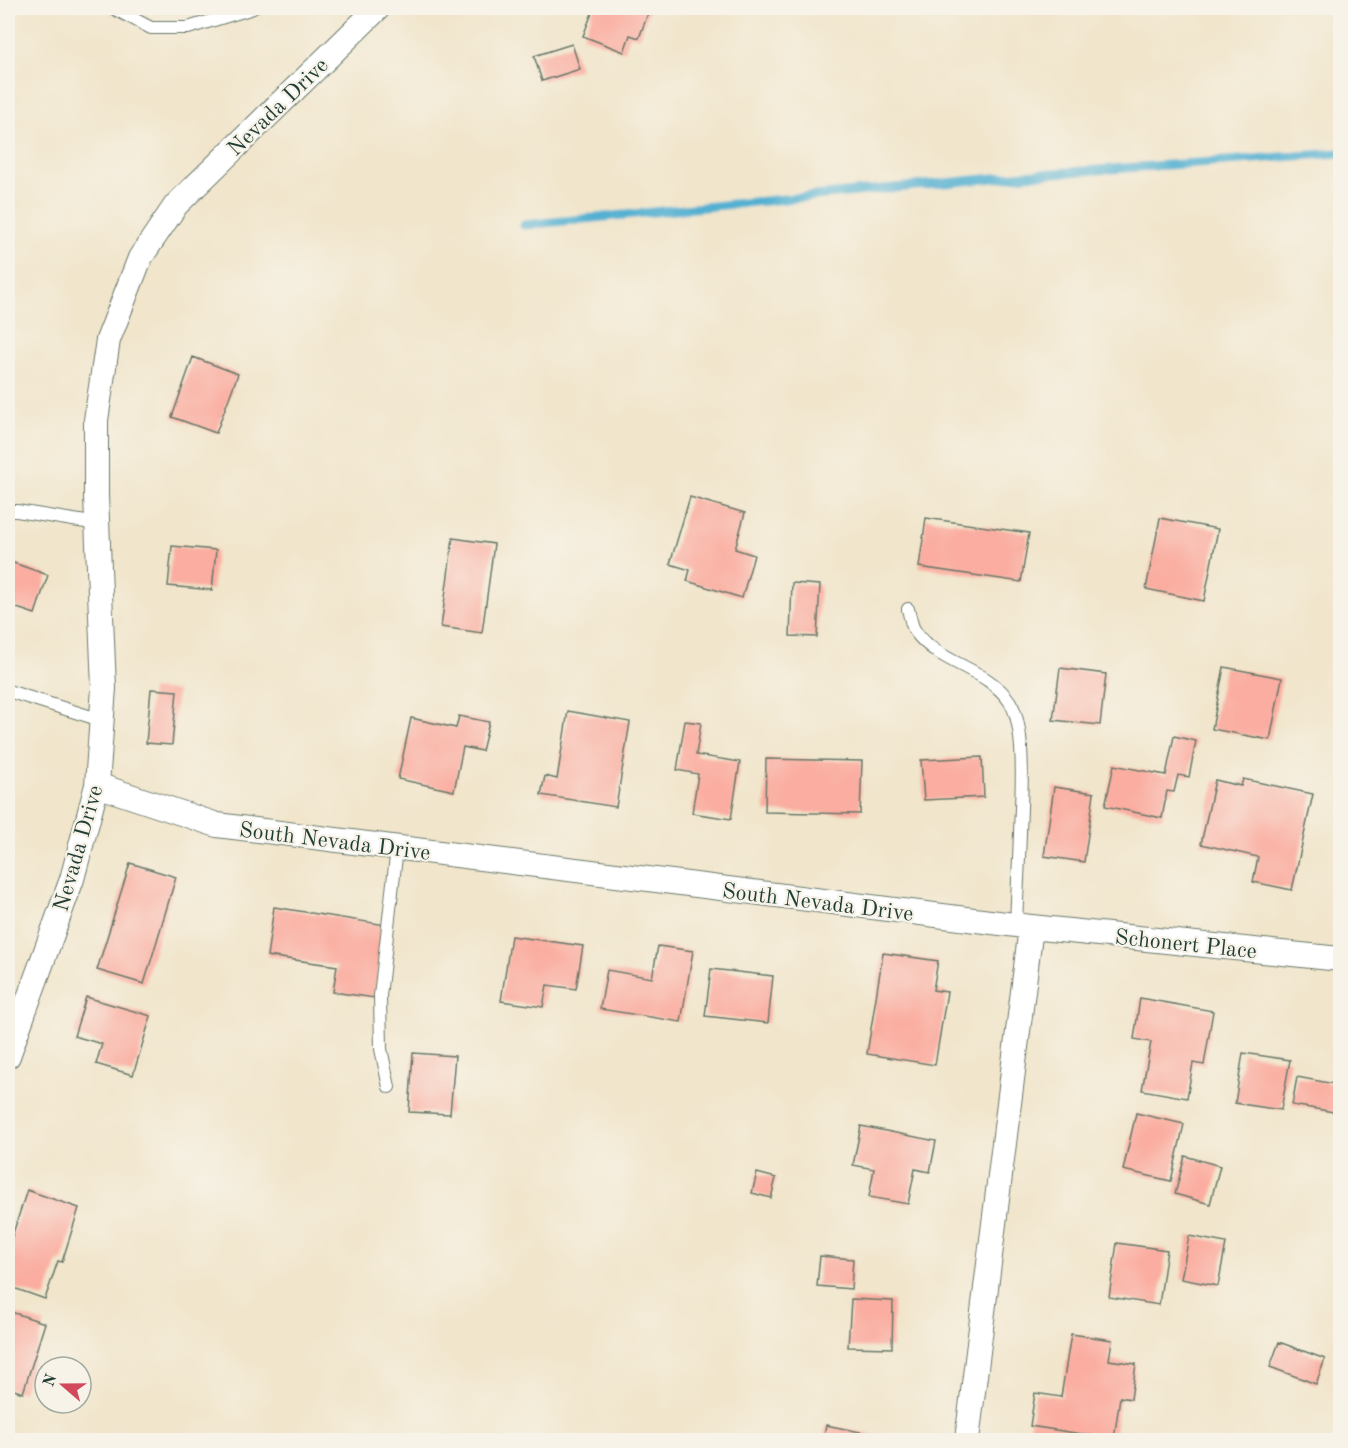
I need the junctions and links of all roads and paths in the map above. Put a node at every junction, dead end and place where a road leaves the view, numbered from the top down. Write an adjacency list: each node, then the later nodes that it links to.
1 (113, 8): 2 (lane)
2 (253, 8)
3 (378, 8): 5 (street, Nevada Drive)
4 (8, 511): 5 (lane)
5 (98, 524): 8 (street, Nevada Drive)
6 (908, 609): 11 (lane)
7 (8, 691): 8 (lane)
8 (101, 720): 9 (street, Nevada Drive)
9 (97, 785): 10 (street, South Nevada Drive); 13 (street, Nevada Drive)
10 (397, 848): 11 (street, South Nevada Drive); 14 (lane)
11 (1023, 926): 12 (street, Schonert Place); 15 (street)
12 (1341, 959)
13 (8, 1056)
14 (389, 1088)
15 (967, 1440)

